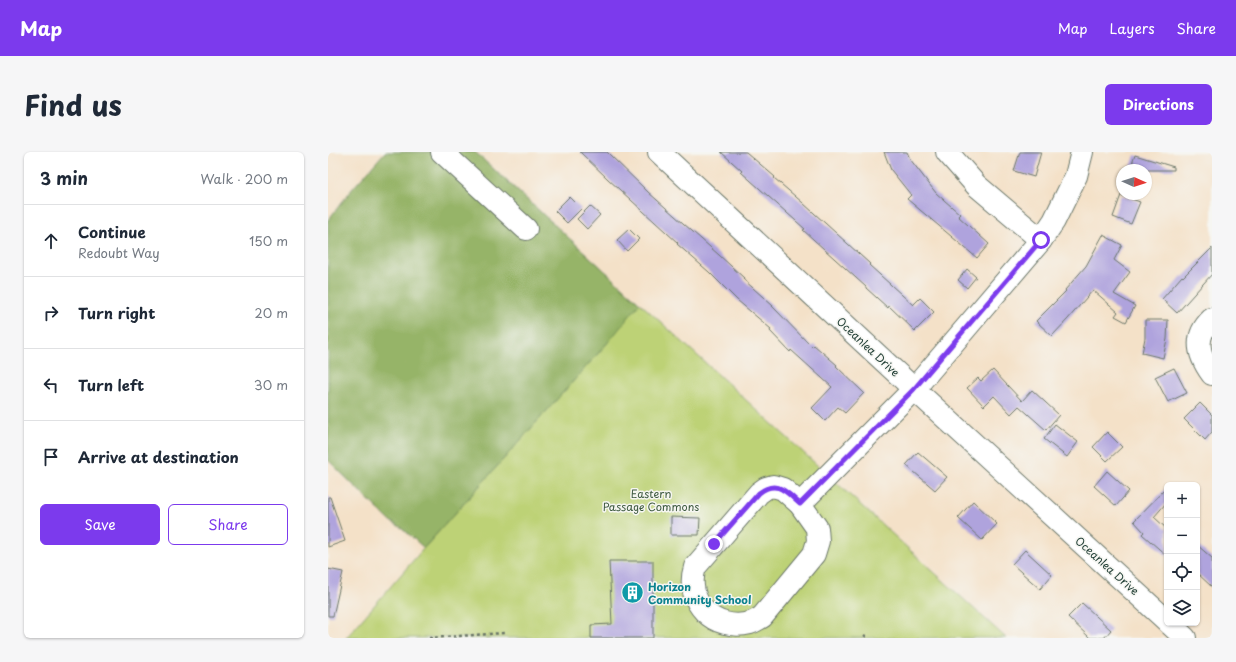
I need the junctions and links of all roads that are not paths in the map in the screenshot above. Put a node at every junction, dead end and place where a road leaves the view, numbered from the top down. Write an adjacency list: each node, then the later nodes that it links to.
1 (442, 152): 5 (street)
2 (659, 152): 9 (street, Oceanlea Drive)
3 (947, 152): 6 (street)
4 (1082, 152): 6 (street)
5 (526, 229)
6 (1041, 240): 9 (street)
7 (1212, 319): 8 (street)
8 (1212, 374)
9 (914, 389): 10 (street); 11 (street, Oceanlea Drive)
10 (800, 504): 10 (street)
11 (1164, 618)
12 (1172, 626): 13 (street, Oceanlea Drive)
13 (1185, 638)

